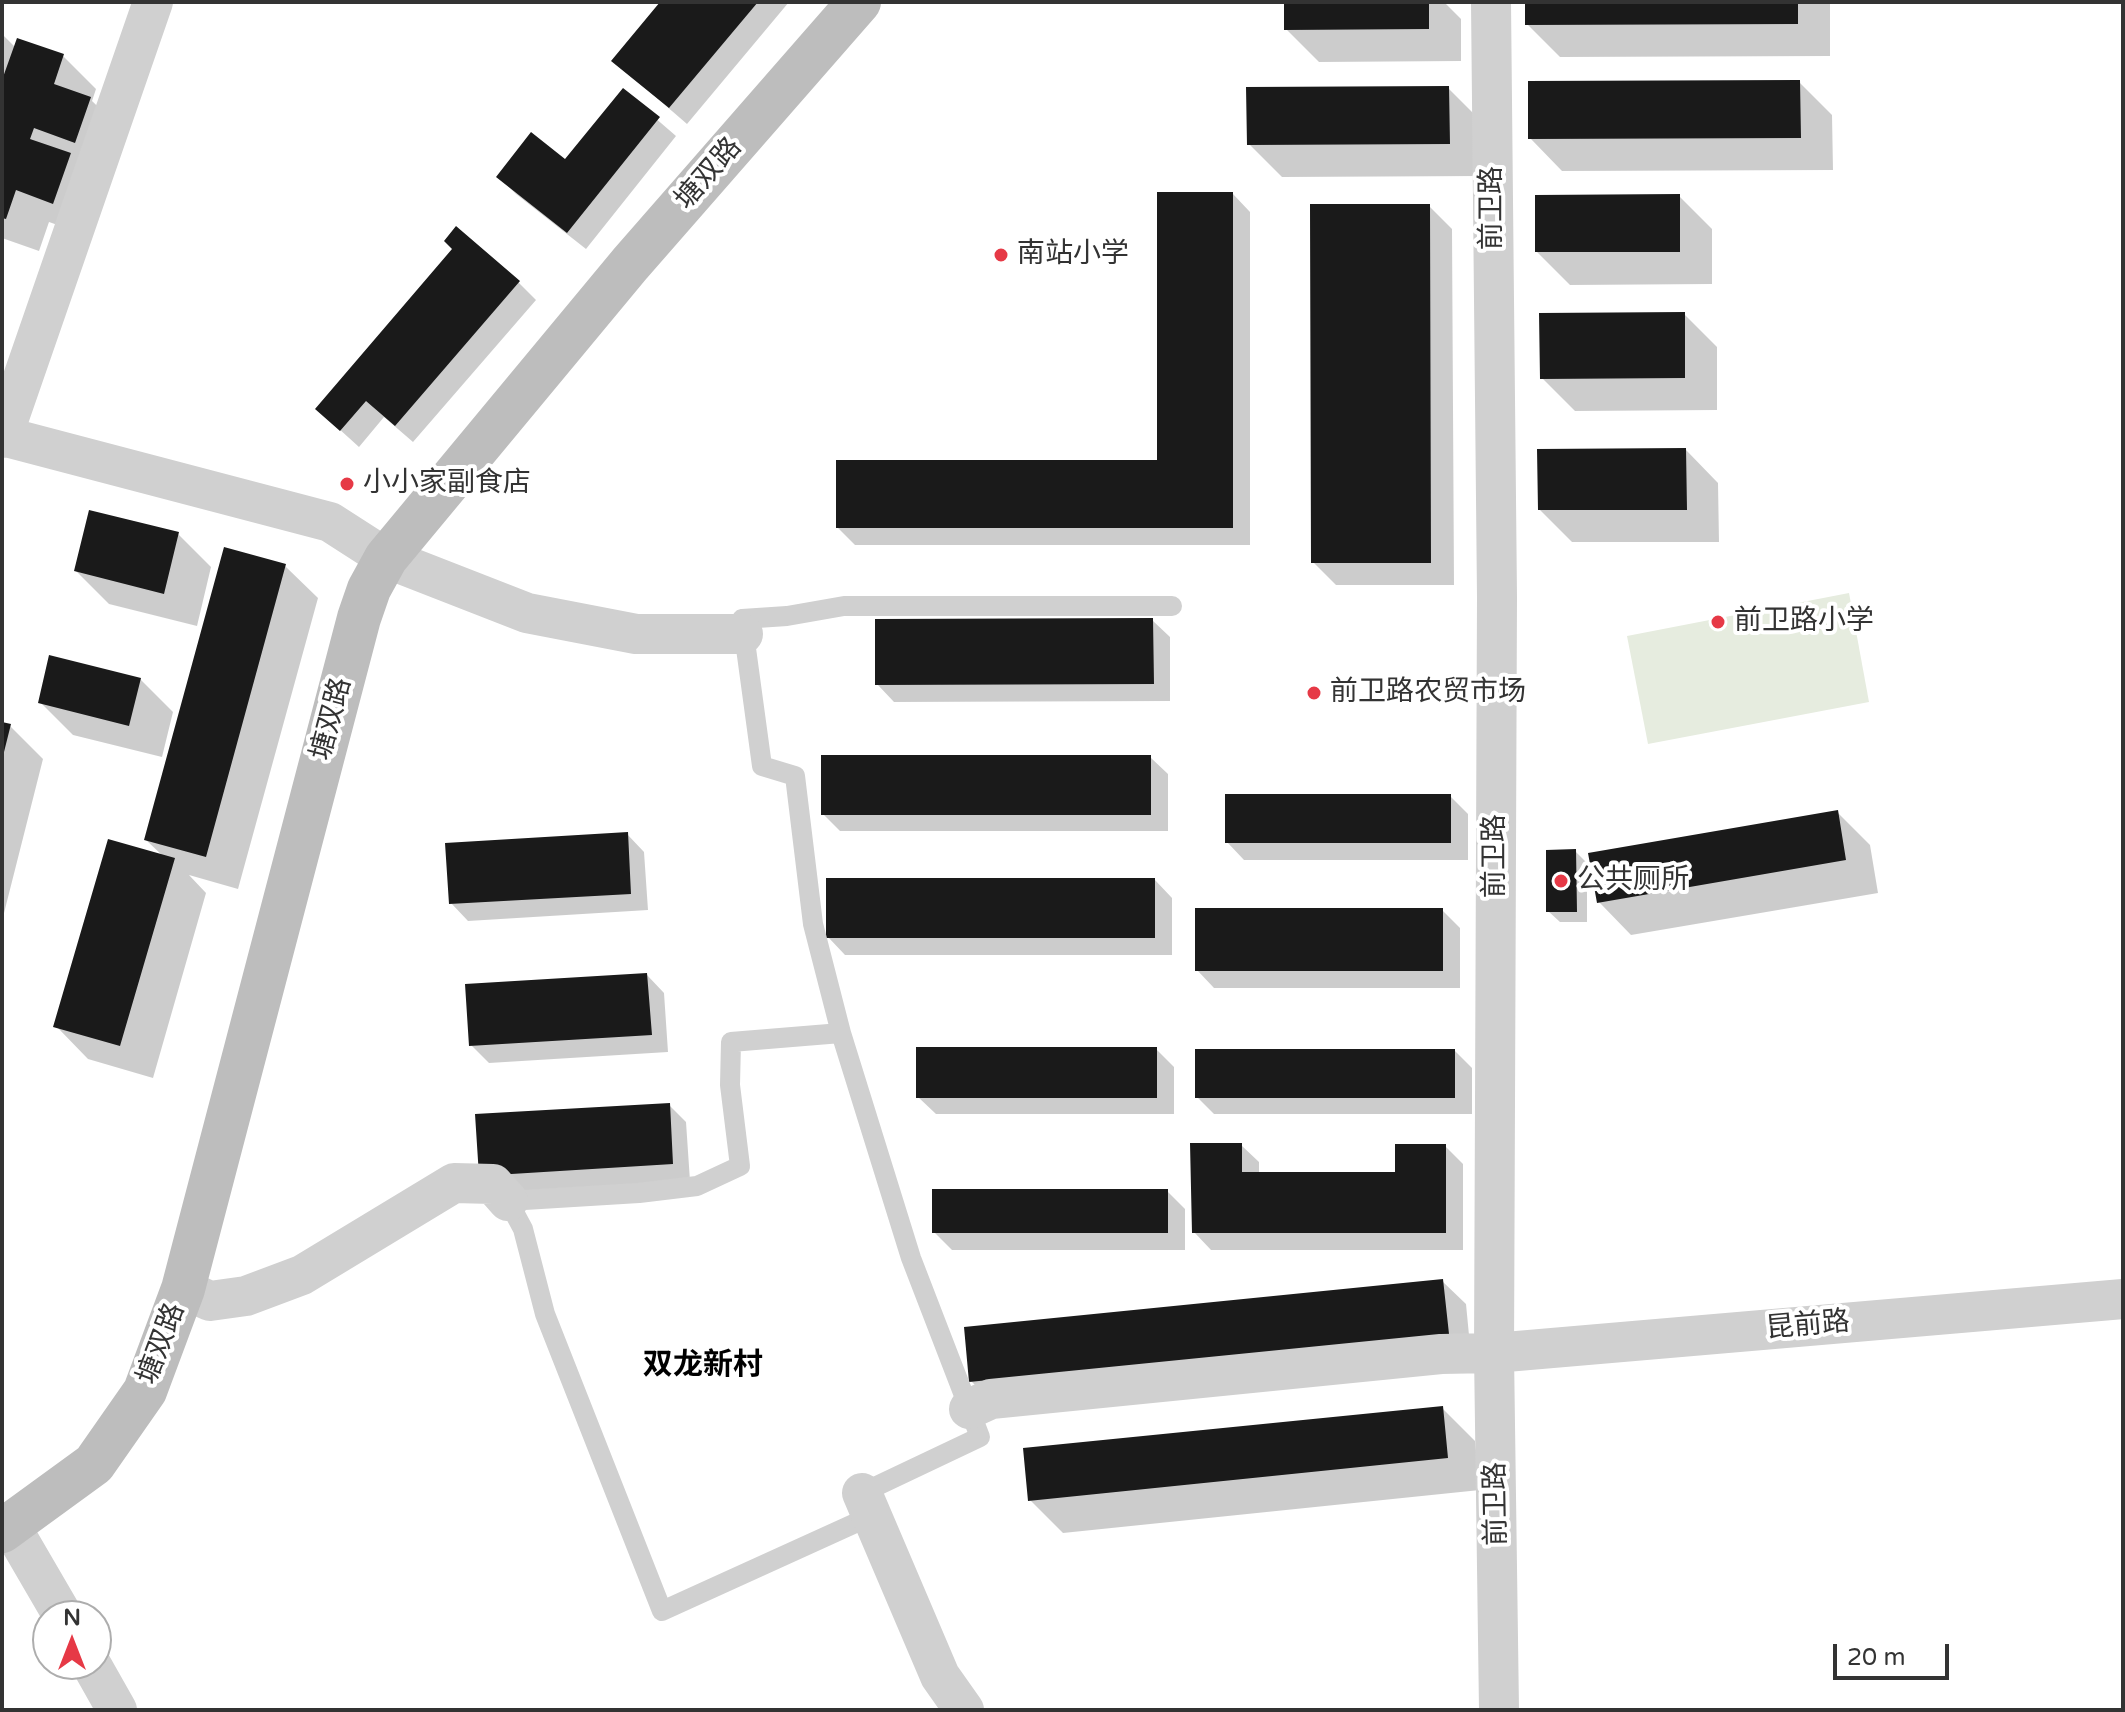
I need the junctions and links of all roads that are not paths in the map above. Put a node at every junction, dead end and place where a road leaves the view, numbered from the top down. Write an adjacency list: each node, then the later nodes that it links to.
1 (153, 2): 4 (street)
2 (859, 2): 5 (street, 塘双路)
3 (1491, 2): 12 (street, 前卫路)
4 (2, 437): 5 (street)
5 (386, 558): 7 (street); 10 (street, 塘双路)
6 (1172, 606): 7 (lane)
7 (743, 634): 8 (lane)
8 (841, 1033): 9 (lane); 13 (lane)
9 (508, 1201): 10 (street); 14 (lane)
10 (183, 1289): 15 (street, 塘双路)
11 (2123, 1299): 12 (street, 昆前路)
12 (1494, 1353): 13 (street, 昆前路); 20 (street, 前卫路)
13 (969, 1409): 14 (lane)
14 (867, 1504): 19 (street)
15 (6, 1528): 16 (street)
16 (53, 1600)
17 (100, 1680): 18 (street)
18 (117, 1710)
19 (964, 1710)
20 (1499, 1710)

